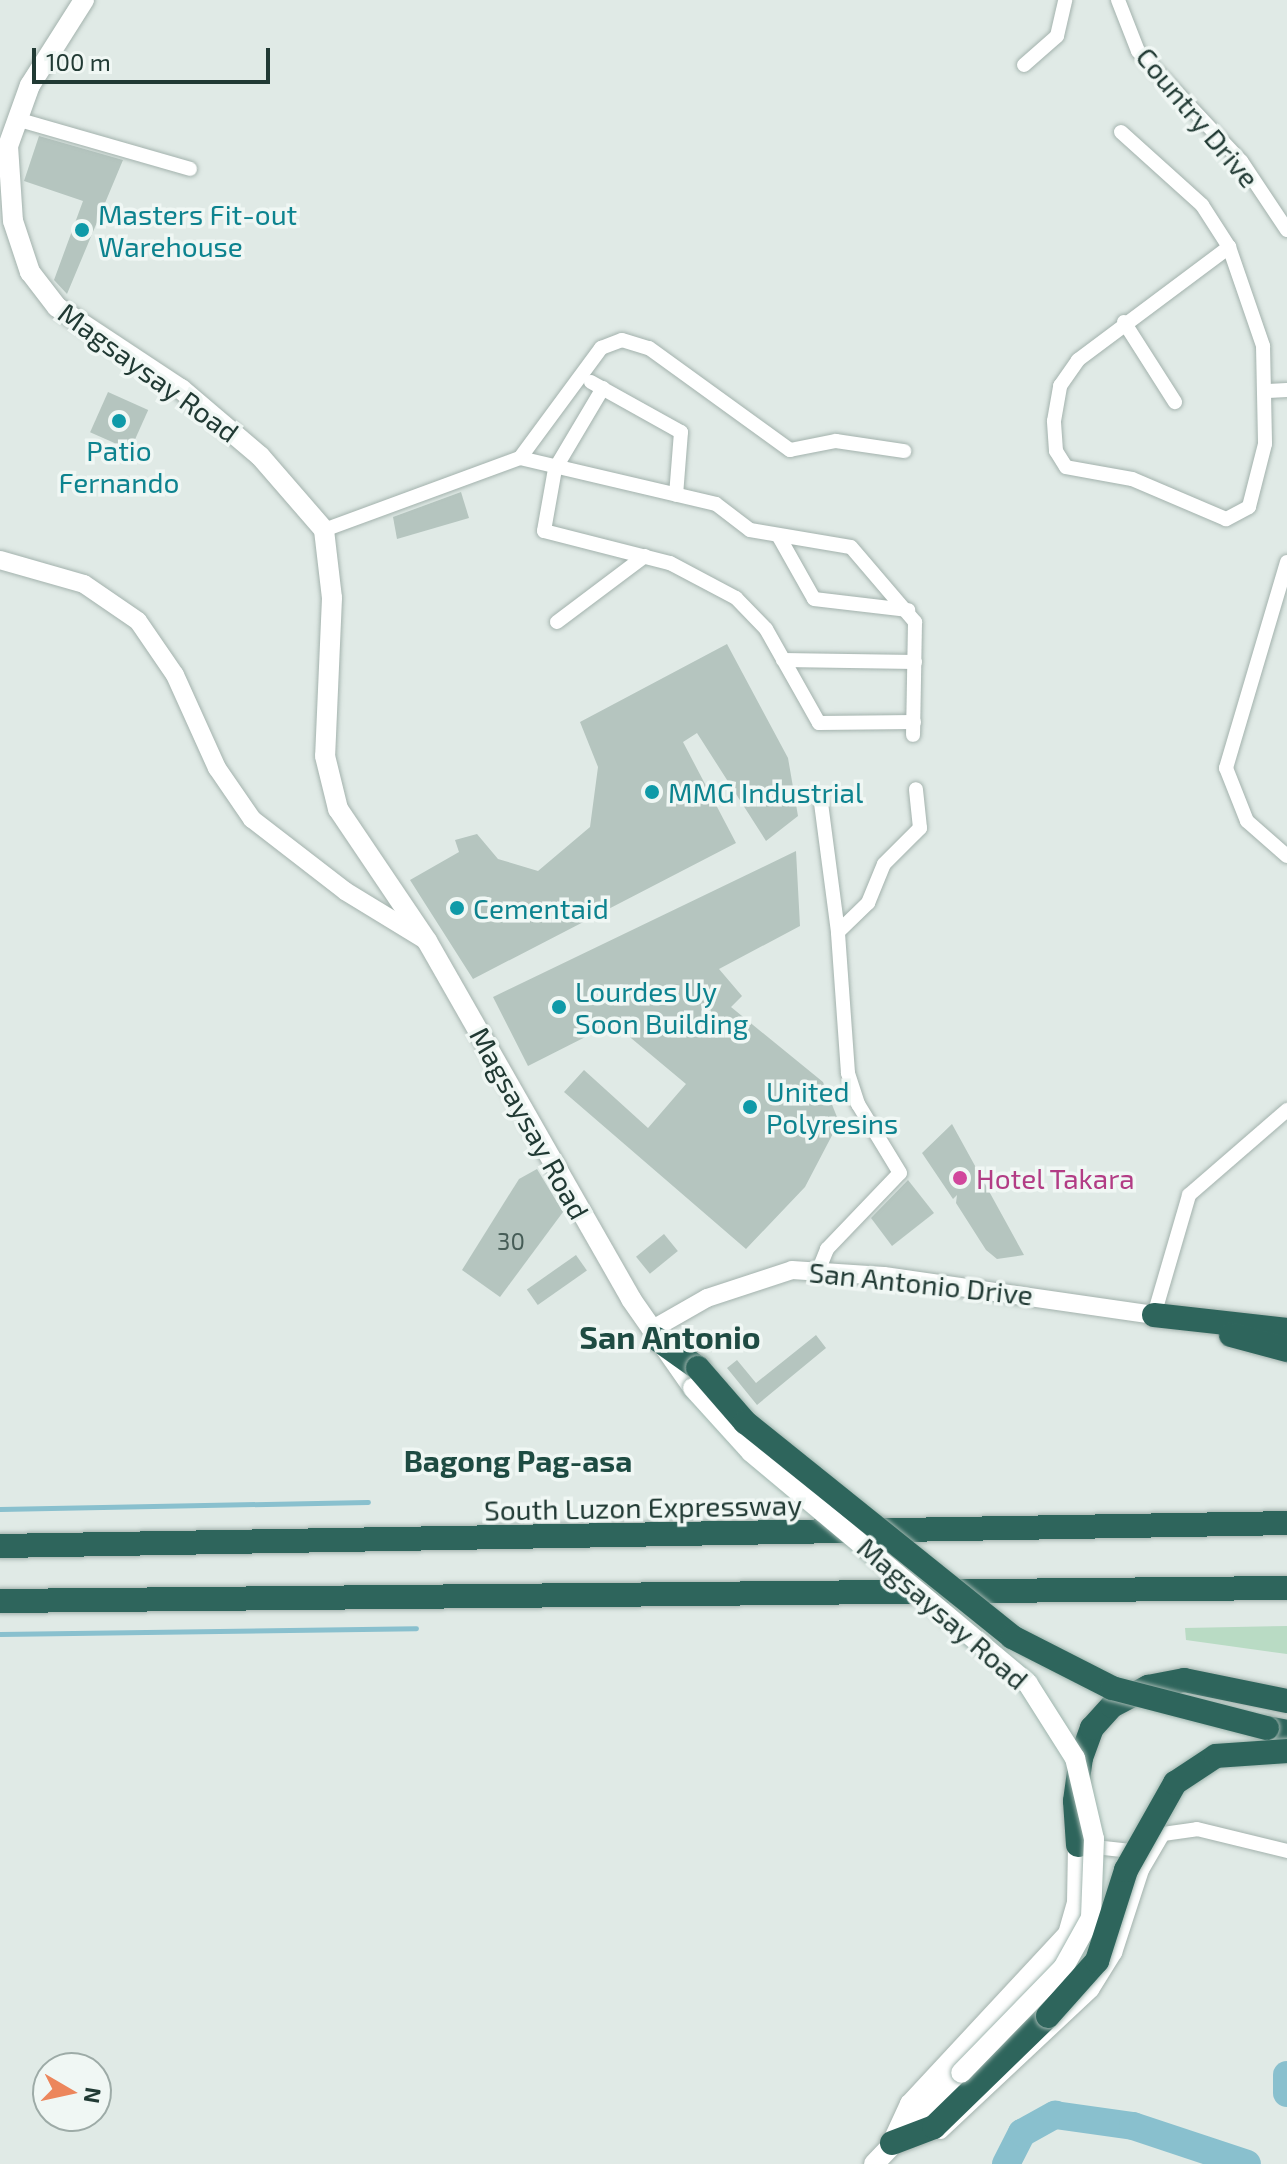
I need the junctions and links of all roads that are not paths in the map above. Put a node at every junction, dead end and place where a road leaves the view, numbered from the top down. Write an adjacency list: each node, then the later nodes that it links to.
1 (84, 0): 5 (main road, Magsaysay Road)
2 (1065, 0): 4 (street)
3 (1118, 0): 8 (street, Country Drive)
4 (1024, 65)
5 (16, 119): 7 (street); 18 (main road, Magsaysay Road)
6 (1121, 132): 9 (street)
7 (190, 169)
8 (1287, 230)
9 (1229, 247): 10 (street); 12 (street)
10 (1124, 322): 12 (street); 13 (street)
11 (1287, 390): 12 (street)
12 (1268, 391)
13 (1175, 402)
14 (904, 451): 15 (street)
15 (520, 458): 16 (street); 18 (street)
16 (555, 469): 17 (street); 17 (street); 20 (street)
17 (676, 495): 19 (street)
18 (324, 530): 32 (main road, Magsaysay Road)
19 (778, 535): 24 (street); 24 (street)
20 (645, 556): 25 (street); 26 (street)
21 (0, 560): 32 (street)
22 (1286, 564): 23 (street)
23 (1282, 598): 30 (street)
24 (908, 610): 27 (street)
25 (557, 622)
26 (783, 660): 27 (street); 27 (street)
27 (915, 662)
28 (916, 789): 31 (street)
29 (821, 803): 31 (street)
30 (1287, 856)
31 (838, 932): 34 (street)
32 (427, 941): 38 (main road, Magsaysay Road)
33 (1287, 1110): 35 (street)
34 (819, 1269): 35 (street, San Antonio Drive); 38 (street, San Antonio Drive)
35 (1154, 1315): 36 (highway)
36 (1187, 1321): 37 (highway); 39 (highway)
37 (1287, 1330)
38 (654, 1335): 40 (highway)
39 (1287, 1350)
40 (695, 1378): 48 (highway, bridge); 53 (main road, Magsaysay Road, bridge)
41 (1287, 1516): 42 (highway)
42 (1236, 1523): 43 (highway, South Luzon Expressway); 44 (highway, South Luzon Expressway)
43 (1287, 1523)
44 (0, 1546)
45 (1287, 1588): 46 (highway)
46 (0, 1601)
47 (1287, 1701): 50 (highway)
48 (1277, 1730)
49 (1287, 1751): 53 (highway, bridge)
50 (1078, 1845): 52 (street); 53 (main road)
51 (1287, 1851): 52 (street)
52 (1149, 1854): 53 (street)
53 (882, 2155)

